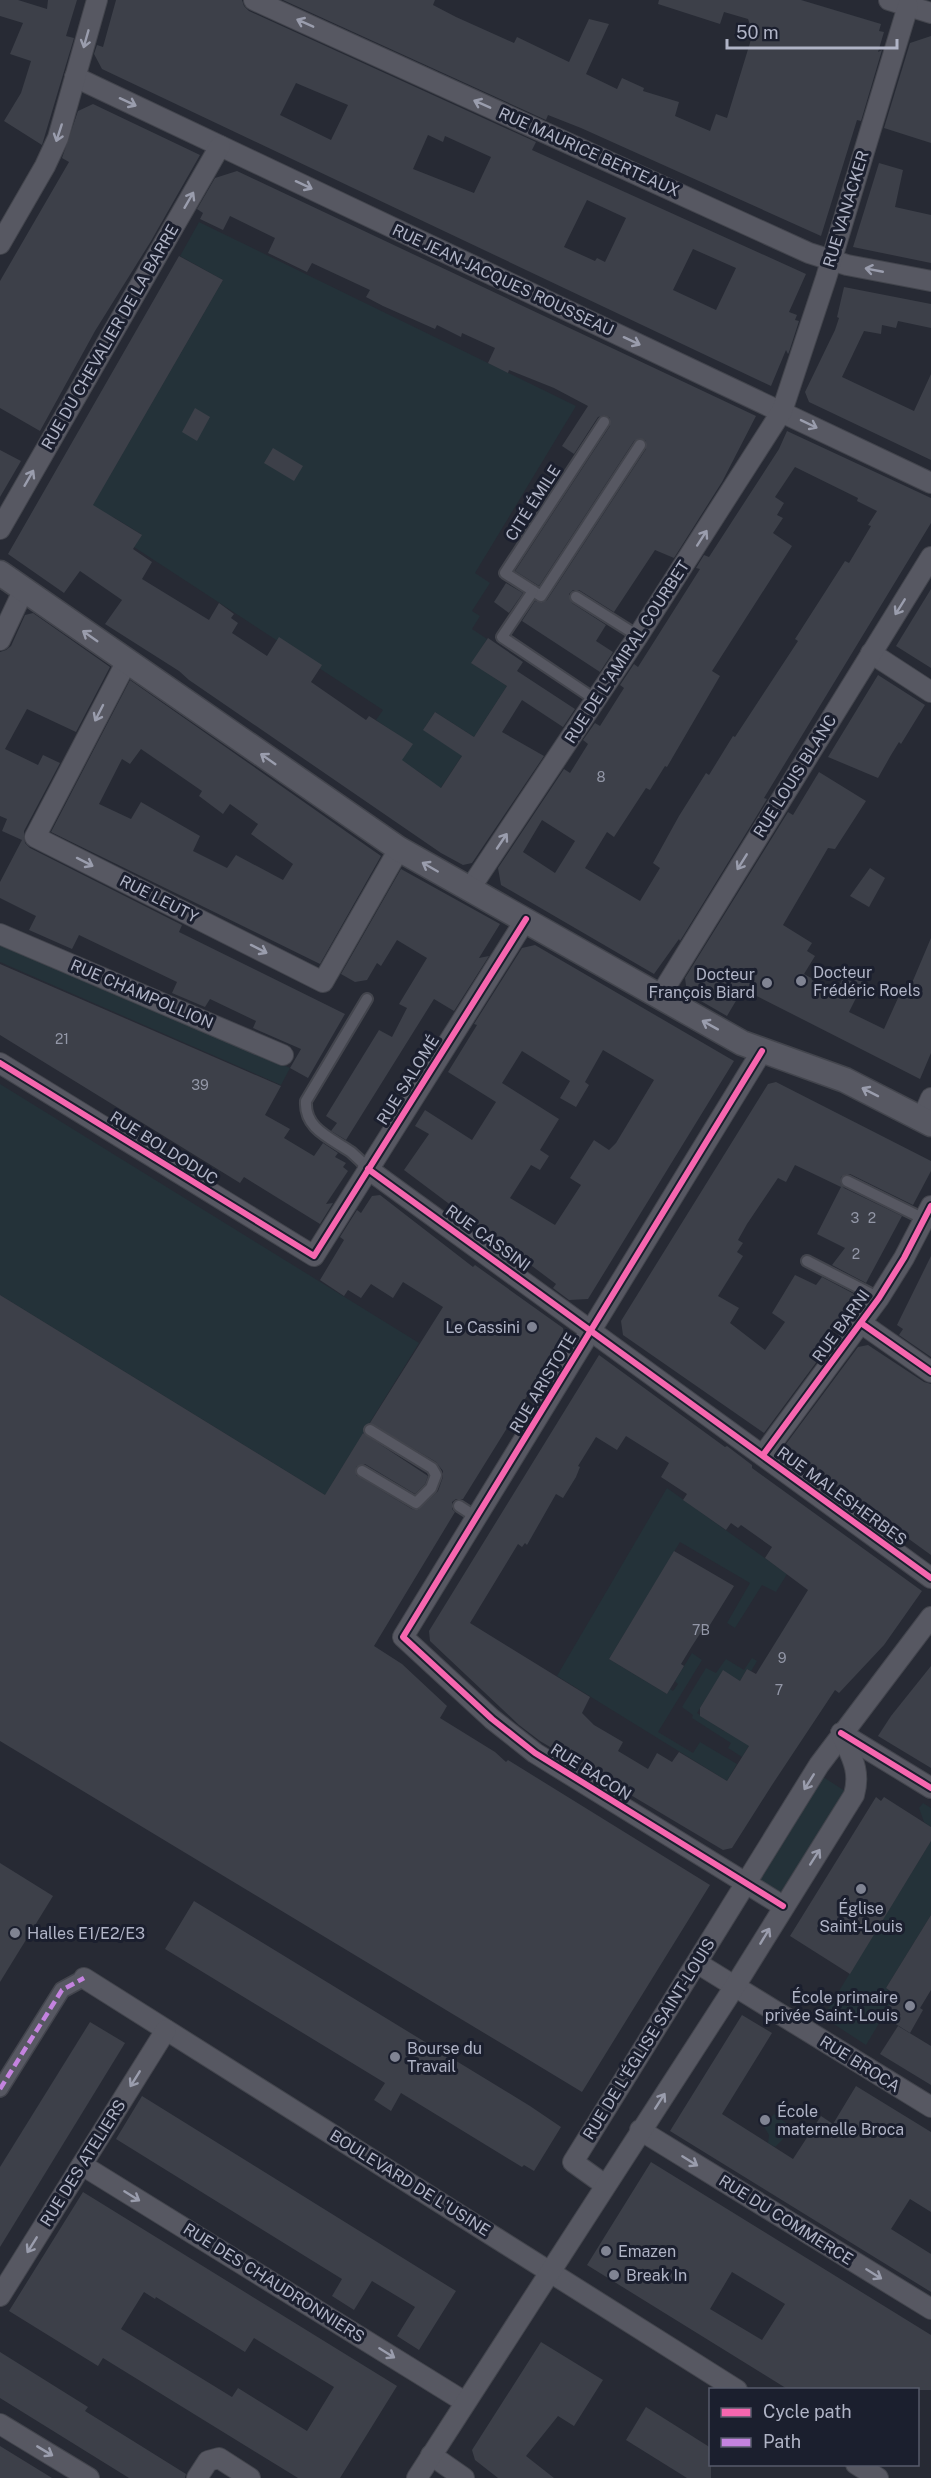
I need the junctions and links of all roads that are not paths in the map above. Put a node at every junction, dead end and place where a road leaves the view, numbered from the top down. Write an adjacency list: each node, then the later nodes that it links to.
1 (97, 0): 6 (street, one-way to 6)
2 (254, 0): 9 (street, RUE MAURICE BERTEAUX, one-way to 2)
3 (889, 0): 4 (street)
4 (908, 6): 5 (street); 9 (street, RUE VANACKER)
5 (931, 13)
6 (75, 77): 7 (street, RUE JEAN-JACQUES ROUSSEAU, one-way to 7); 8 (street, one-way to 8)
7 (220, 146): 11 (street, RUE JEAN-JACQUES ROUSSEAU, one-way to 11); 15 (street, RUE DU CHEVALIER DE LA BARRE, one-way to 7)
8 (0, 244)
9 (831, 260): 10 (street, RUE MAURICE BERTEAUX, one-way to 9); 11 (street, RUE VANACKER)
10 (931, 281)
11 (782, 411): 14 (street, RUE JEAN-JACQUES ROUSSEAU, one-way to 14); 21 (street, RUE DE L'AMIRAL COURBET, one-way to 11)
12 (604, 422): 19 (lane, CITÉ ÉMILE)
13 (640, 445): 19 (lane)
14 (931, 483)
15 (0, 529)
16 (931, 557): 23 (street, RUE LOUIS BLANC, one-way to 23)
17 (0, 573): 18 (street)
18 (24, 589): 22 (street); 24 (street, one-way to 18)
19 (533, 591): 26 (lane)
20 (576, 597): 21 (lane)
21 (638, 636): 26 (street, RUE DE L'AMIRAL COURBET)
22 (0, 639)
23 (871, 653): 25 (street); 31 (street, RUE LOUIS BLANC, one-way to 31)
24 (127, 662): 27 (street, one-way to 24); 27 (street, RUE LEUTY, one-way to 27)
25 (931, 692)
26 (596, 700): 28 (street, RUE DE L'AMIRAL COURBET, one-way to 26)
27 (399, 849): 28 (street, one-way to 27)
28 (469, 890): 29 (street)
29 (526, 919): 31 (street); 37 (street, RUE SALOMÉ)
30 (0, 934): 34 (street, RUE CHAMPOLLION)
31 (660, 996): 33 (street, one-way to 31)
32 (367, 999): 37 (lane)
33 (762, 1051): 36 (street, one-way to 33); 44 (street, RUE ARISTOTE)
34 (283, 1055)
35 (0, 1063): 40 (street, RUE BOLDODUC)
36 (928, 1114)
37 (368, 1169): 40 (street, RUE SALOMÉ); 44 (street, RUE CASSINI)
38 (847, 1181): 39 (lane)
39 (928, 1213): 42 (street, RUE BARNI)
40 (314, 1256)
41 (807, 1261): 42 (lane)
42 (879, 1298): 43 (street, RUE BARNI)
43 (861, 1323): 45 (street); 47 (street, RUE BARNI)
44 (591, 1330): 47 (street, RUE MALESHERBES); 50 (street, RUE ARISTOTE)
45 (931, 1372)
46 (370, 1430): 48 (lane)
47 (763, 1455): 51 (street, RUE MALESHERBES)
48 (362, 1471)
49 (459, 1506): 50 (lane)
50 (476, 1517): 53 (street, RUE ARISTOTE)
51 (931, 1578)
52 (931, 1617): 54 (street, RUE DE L'ÉGLISE SAINT-LOUIS)
53 (403, 1637): 56 (street, RUE BACON)
54 (841, 1733): 55 (street); 56 (street, RUE DE L'ÉGLISE SAINT-LOUIS, one-way to 56); 57 (street, one-way to 54)
55 (931, 1788)
56 (746, 1883): 57 (street, RUE BACON); 58 (street, RUE DE L'ÉGLISE SAINT-LOUIS)
57 (783, 1906): 60 (street, one-way to 57)
58 (697, 1963): 60 (street, RUE BROCA); 66 (street, RUE DE L'ÉGLISE SAINT-LOUIS)
59 (84, 1978): 61 (street, BOULEVARD DE L'USINE); 62 (street)
60 (735, 1986): 63 (street, RUE BROCA); 64 (street, one-way to 60)
61 (166, 2030): 65 (street, RUE DES ATELIERS, one-way to 65); 67 (street, BOULEVARD DE L'USINE)
62 (0, 2089)
63 (931, 2107)
64 (640, 2130): 66 (street); 69 (street, RUE DU COMMERCE, one-way to 69)
65 (82, 2165): 68 (street, RUE DES ATELIERS, one-way to 68); 71 (street, RUE DES CHAUDRONNIERS, one-way to 71)
66 (605, 2185): 67 (street)
67 (549, 2271): 70 (street, BOULEVARD DE L'USINE); 71 (street)
68 (0, 2296)
69 (931, 2309)
70 (734, 2388)
71 (465, 2402): 73 (street)
72 (0, 2424): 75 (street, one-way to 75)
73 (431, 2455): 78 (street); 79 (street)
74 (859, 2466): 80 (street)
75 (89, 2478)
76 (197, 2478): 77 (street)
77 (250, 2478)
78 (417, 2478)
79 (464, 2478)
80 (878, 2478)

